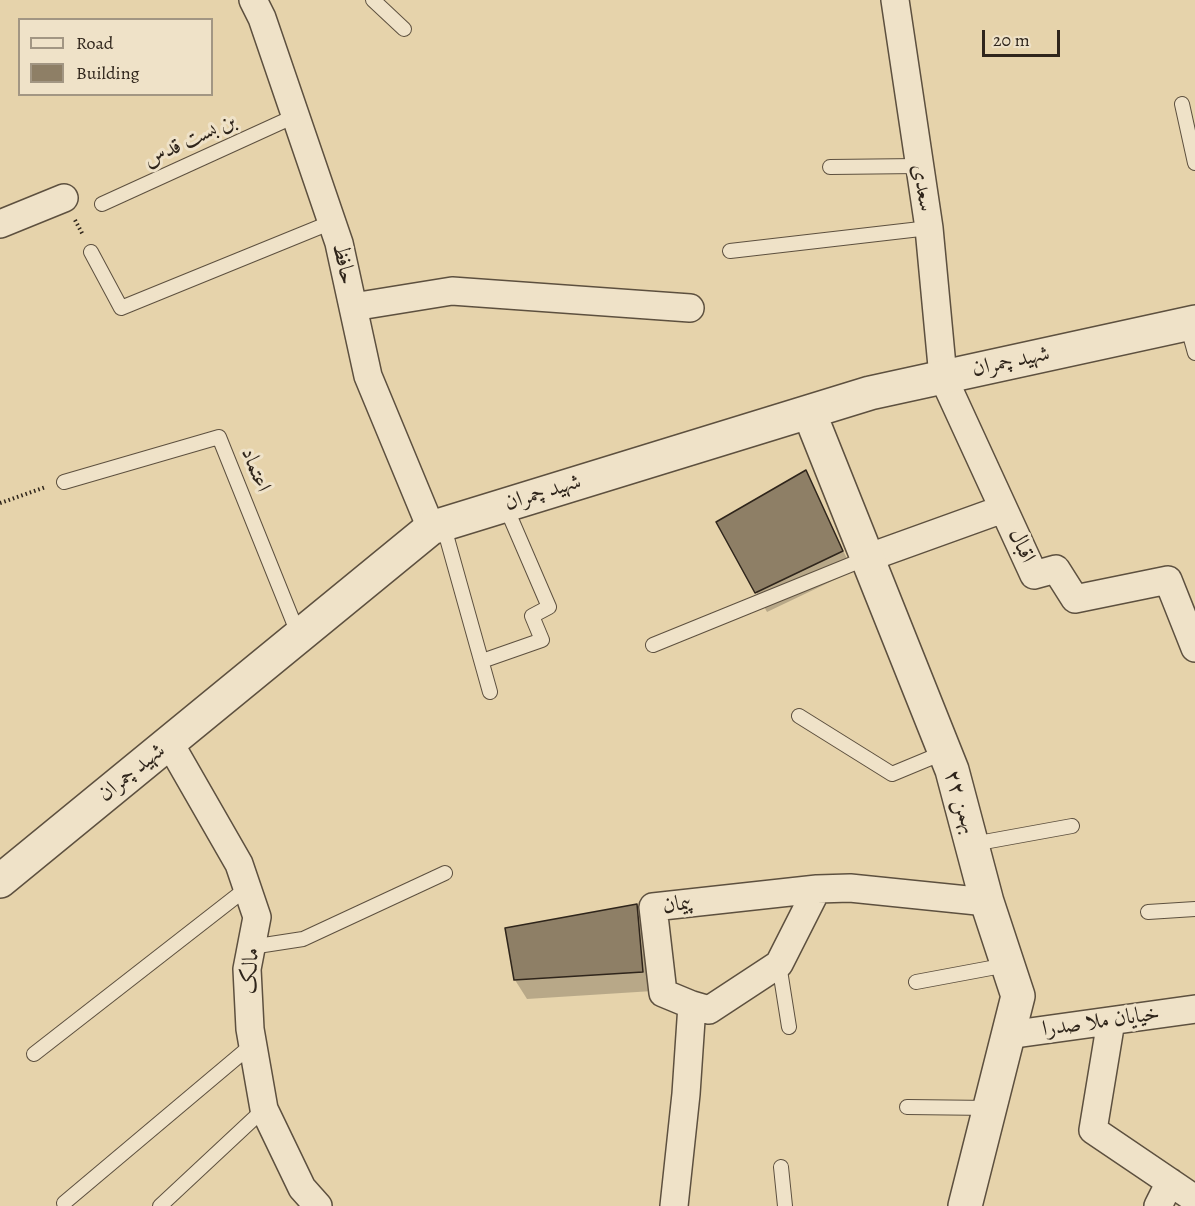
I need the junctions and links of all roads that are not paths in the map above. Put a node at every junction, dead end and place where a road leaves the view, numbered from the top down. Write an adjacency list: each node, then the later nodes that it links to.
1 (253, 0): 6 (street, حافظ)
2 (373, 0): 4 (lane)
3 (897, 0): 8 (street, سعدی)
4 (404, 29)
5 (1182, 104): 7 (lane)
6 (296, 116): 11 (lane, بن بست قدس); 12 (street, حافظ)
7 (1195, 163)
8 (918, 166): 9 (lane); 14 (street, سعدی)
9 (830, 167)
10 (64, 198): 13 (street)
11 (102, 204)
12 (332, 222): 16 (lane); 17 (street, حافظ)
13 (0, 224)
14 (929, 228): 15 (lane); 20 (street, سعدی)
15 (730, 251)
16 (91, 252)
17 (353, 307): 18 (street); 25 (street, حافظ)
18 (690, 308)
19 (1192, 333): 20 (street, شهید چمران)
20 (943, 377): 21 (street, شهید چمران); 24 (street, اقبال)
21 (809, 412): 23 (street, شهید چمران); 26 (street, ۲۲ بهمن)
22 (64, 482): 27 (lane, اعتماد)
23 (505, 505): 25 (street, شهید چمران); 30 (lane)
24 (1004, 509): 26 (street); 28 (street, اقبال)
25 (437, 526): 27 (street, شهید چمران); 30 (lane)
26 (867, 558): 29 (lane); 34 (street, ۲۲ بهمن)
27 (299, 636): 33 (street, شهید چمران)
28 (1193, 638)
29 (653, 645)
30 (482, 661): 31 (lane)
31 (490, 692)
32 (799, 716): 34 (lane)
33 (169, 742): 38 (street, شهید چمران); 39 (street, مالک)
34 (945, 752): 36 (street, ۲۲ بهمن)
35 (1071, 826): 36 (lane)
36 (973, 844): 41 (street, ۲۲ بهمن)
37 (445, 873): 44 (lane)
38 (0, 881)
39 (247, 888): 44 (street, مالک); 54 (lane)
40 (817, 889): 41 (street, پیمان); 45 (street, پیمان); 48 (street, پیمان)
41 (987, 902): 46 (street, ۲۲ بهمن)
42 (1195, 909): 43 (lane)
43 (1148, 912)
44 (251, 947): 53 (street, مالک)
45 (779, 964): 48 (street, پیمان); 51 (lane)
46 (1007, 965): 47 (lane); 52 (street, ۲۲ بهمن)
47 (916, 982)
48 (692, 1005): 64 (street)
49 (1195, 1009): 50 (street, خیایان ملا صدرا)
50 (1111, 1021): 52 (street, خیایان ملا صدرا); 59 (street)
51 (789, 1027)
52 (1008, 1035): 56 (street, ۲۲ بهمن)
53 (253, 1044): 57 (street, مالک); 61 (lane)
54 (34, 1054)
55 (907, 1107): 56 (lane)
56 (990, 1108): 66 (street, ۲۲ بهمن)
57 (264, 1109): 62 (lane); 63 (street, مالک)
58 (781, 1167): 65 (lane)
59 (1170, 1182): 60 (street); 67 (street)
60 (1195, 1199)
61 (63, 1203)
62 (160, 1206)
63 (318, 1206)
64 (674, 1206)
65 (785, 1206)
66 (965, 1206)
67 (1158, 1206)

